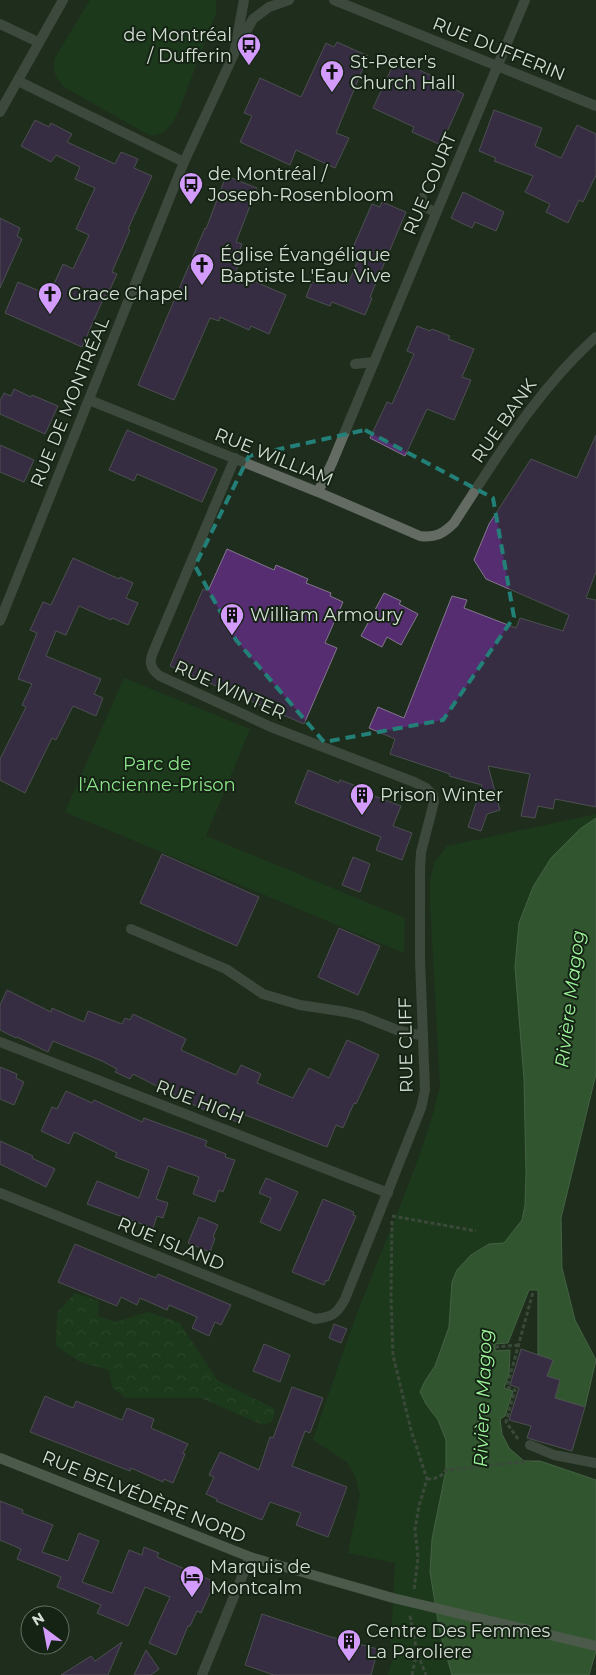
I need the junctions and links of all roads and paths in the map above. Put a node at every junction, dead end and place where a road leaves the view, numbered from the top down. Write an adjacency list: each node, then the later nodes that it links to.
1 (62, 0): 7 (street)
2 (244, 0): 8 (street, RUE DE MONTRÉAL)
3 (289, 0): 8 (street)
4 (334, 0): 9 (street, RUE DUFFERIN)
5 (526, 0): 9 (street, RUE COURT)
6 (0, 24): 7 (street)
7 (38, 42): 10 (street)
8 (234, 54): 13 (street, RUE DE MONTRÉAL)
9 (498, 66): 11 (street, RUE DUFFERIN); 15 (street, RUE COURT)
10 (18, 81): 12 (street); 13 (street)
11 (596, 106)
12 (0, 112)
13 (184, 162): 19 (street, RUE DE MONTRÉAL)
14 (422, 198): 15 (street)
15 (436, 213): 17 (street, RUE COURT)
16 (596, 337): 22 (street, RUE BANK)
17 (374, 362): 18 (street); 21 (street, RUE COURT)
18 (355, 364)
19 (89, 400): 20 (street, RUE WILLIAM); 23 (street, RUE DE MONTRÉAL)
20 (235, 458): 21 (street, RUE WILLIAM); 24 (street, RUE WINTER)
21 (318, 492): 22 (street, RUE WILLIAM)
22 (446, 531)
23 (0, 621)
24 (426, 788): 26 (street, RUE CLIFF)
25 (131, 929): 26 (street)
26 (423, 1036): 29 (street, RUE CLIFF)
27 (0, 1042): 29 (street, RUE HIGH)
28 (0, 1193): 32 (street, RUE ISLAND)
29 (388, 1193): 32 (street, RUE CLIFF)
30 (476, 1231): 39 (path)
31 (533, 1292): 33 (path)
32 (331, 1316)
33 (519, 1345): 34 (path); 35 (path)
34 (495, 1347)
35 (530, 1445): 38 (street)
36 (0, 1458): 40 (main road, RUE BELVÉDÈRE NORD)
37 (524, 1461): 39 (path)
38 (596, 1463)
39 (427, 1479): 41 (path)
40 (250, 1557): 43 (main road, RUE BELVÉDÈRE NORD); 45 (street)
41 (413, 1593)
42 (409, 1611): 44 (path)
43 (596, 1646)
44 (417, 1652): 46 (path); 47 (path)
45 (202, 1675)
46 (412, 1675)
47 (426, 1675)

